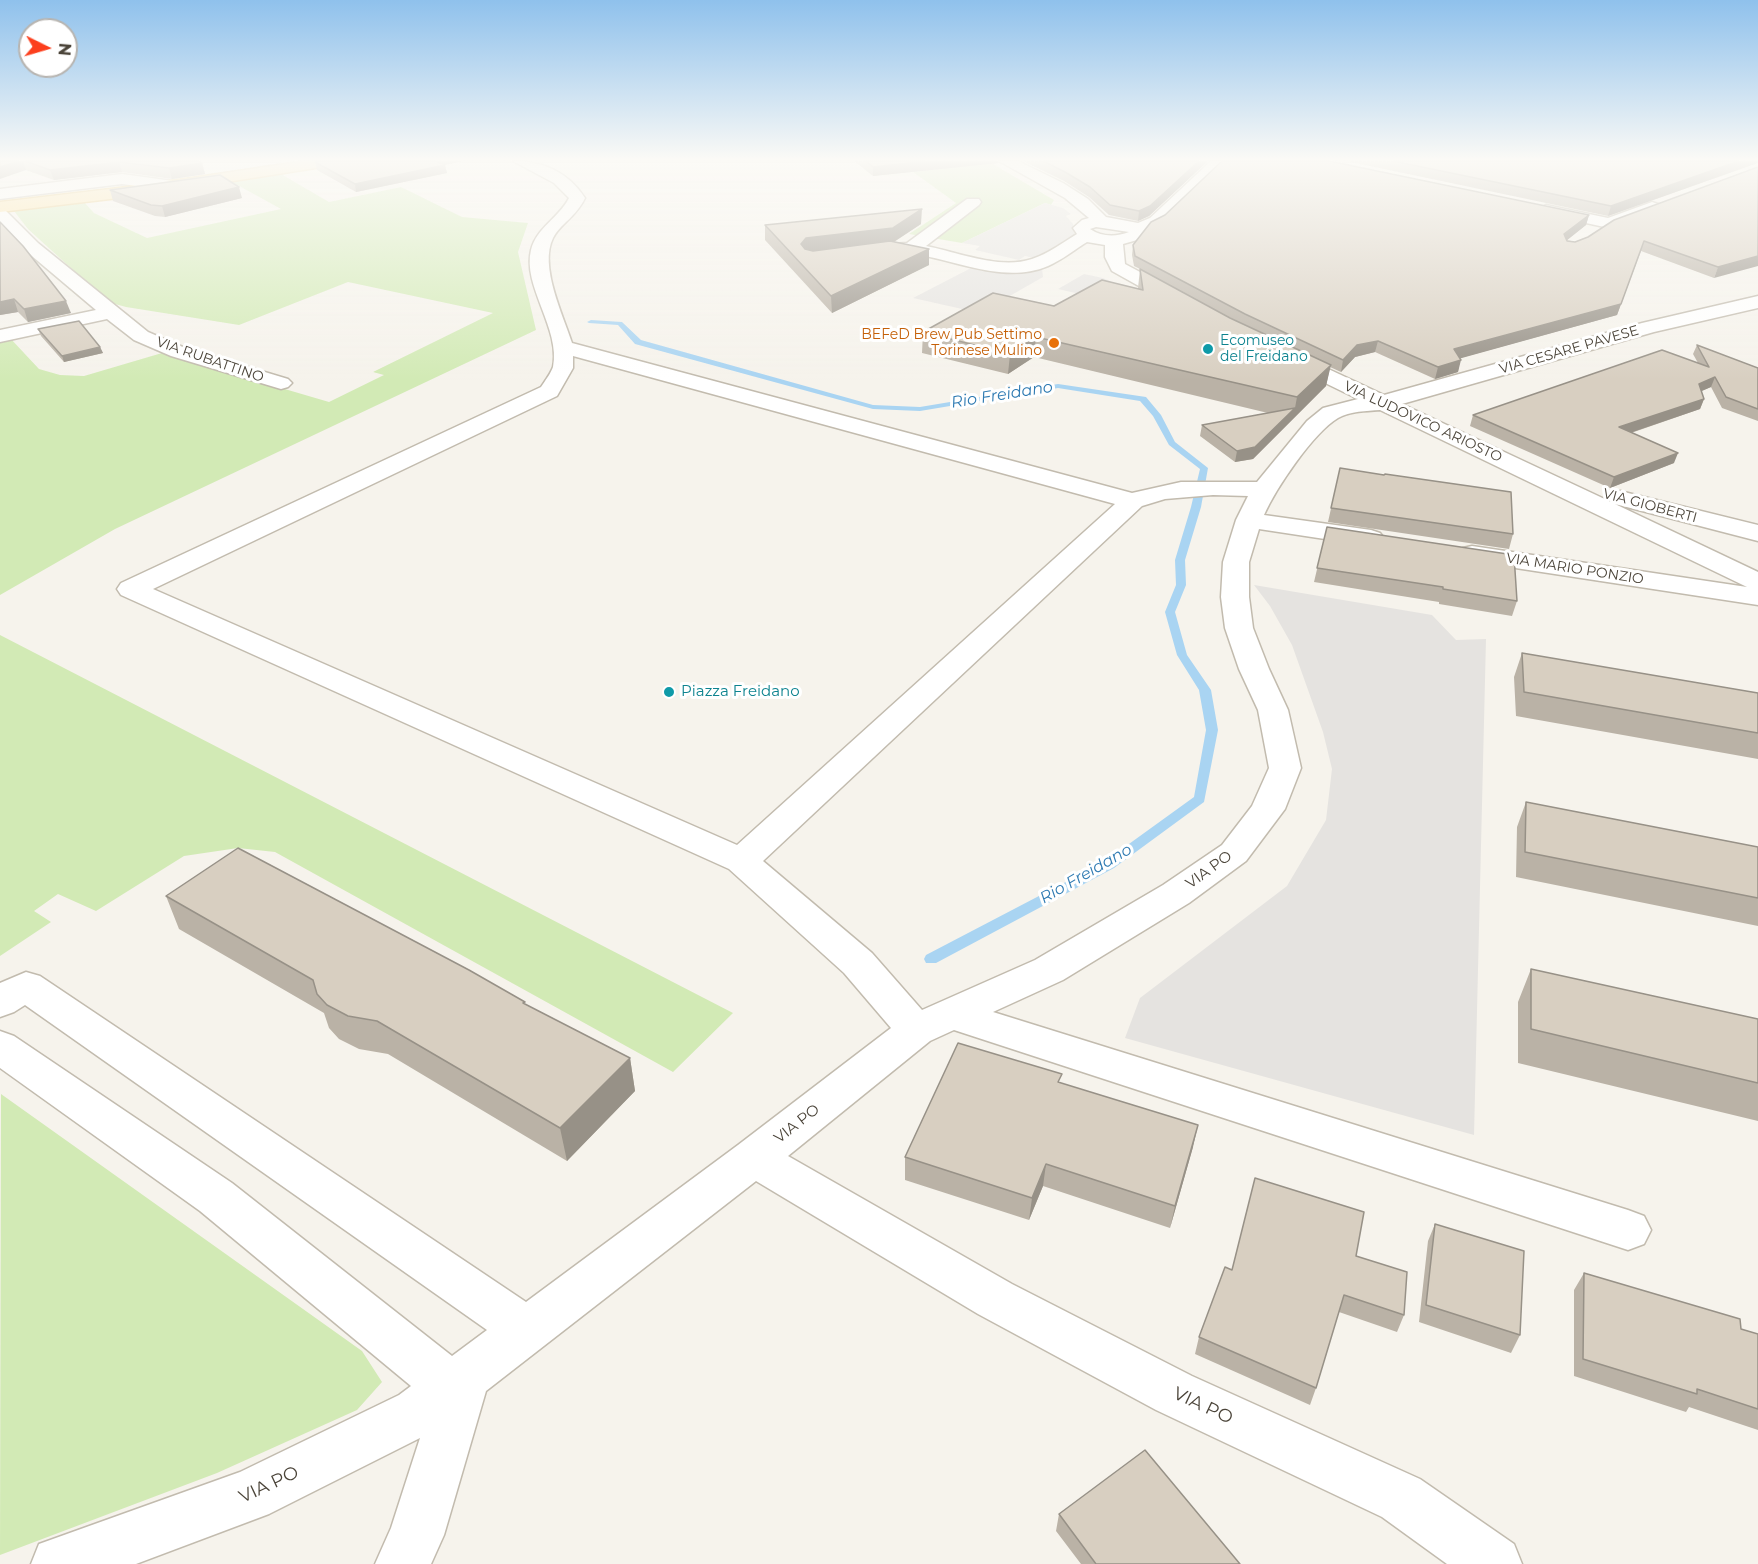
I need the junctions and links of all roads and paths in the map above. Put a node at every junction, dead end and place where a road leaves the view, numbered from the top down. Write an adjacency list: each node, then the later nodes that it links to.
1 (19, 234): 11 (street, VIA RUBATTINO)
2 (544, 234): 13 (street)
3 (931, 234): 7 (street)
4 (1137, 234): 6 (street)
5 (1086, 235): 6 (street); 7 (street)
6 (1115, 240): 10 (street)
7 (912, 248): 8 (street)
8 (870, 251)
9 (1758, 302): 16 (street, VIA CESARE PAVESE)
10 (1199, 312)
11 (111, 313): 12 (street); 15 (street, VIA RUBATTINO)
12 (0, 336)
13 (563, 347): 19 (street); 26 (street)
14 (1267, 347): 16 (street, VIA LUDOVICO ARIOSTO)
15 (280, 383)
16 (1382, 403): 17 (street, VIA LUDOVICO ARIOSTO); 18 (street, VIA PO)
17 (1542, 478): 21 (street, VIA GIOBERTI); 24 (street, VIA LUDOVICO ARIOSTO)
18 (1263, 490): 19 (street); 20 (street, VIA PO)
19 (1133, 501): 26 (street)
20 (1249, 520): 22 (street); 28 (street, VIA PO)
21 (1758, 533)
22 (1400, 543)
23 (1446, 550): 25 (street, VIA MARIO PONZIO)
24 (1758, 582)
25 (1758, 597)
26 (741, 861): 28 (street)
27 (0, 1002): 32 (street)
28 (934, 1022): 30 (street, VIA PO); 31 (street)
29 (0, 1047): 33 (street)
30 (754, 1158): 32 (street, VIA PO); 36 (street, VIA PO)
31 (1628, 1230)
32 (528, 1331): 33 (street, VIA PO)
33 (458, 1382): 34 (street, VIA PO); 35 (street)
34 (59, 1564)
35 (403, 1564)
36 (1494, 1564)

